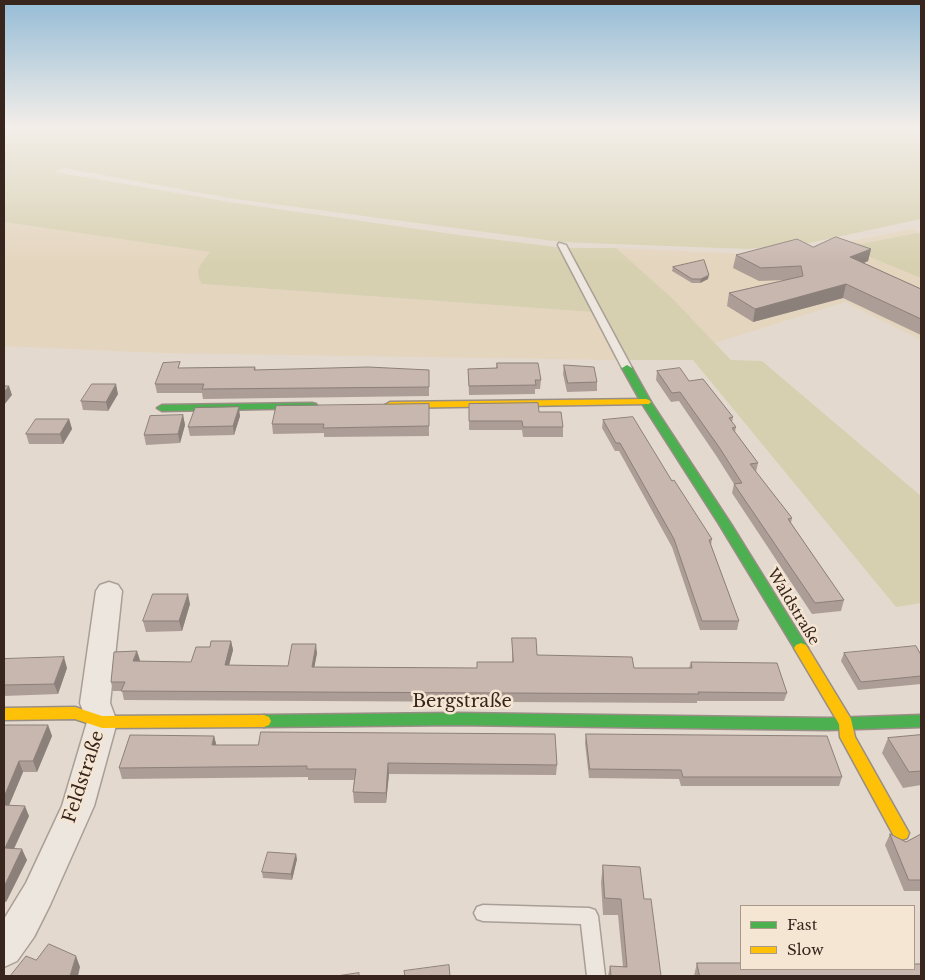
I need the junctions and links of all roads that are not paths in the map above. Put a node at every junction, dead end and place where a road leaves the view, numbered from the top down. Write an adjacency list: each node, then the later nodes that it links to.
1 (562, 245): 2 (lane)
2 (627, 368): 3 (street, Waldstraße)
3 (646, 402): 5 (street); 11 (street, Waldstraße)
4 (320, 406): 6 (street)
5 (379, 406)
6 (162, 408)
7 (109, 591): 10 (street, Feldstraße)
8 (4, 714): 10 (street, Bergstraße)
9 (921, 720): 11 (street, Bergstraße)
10 (102, 722): 11 (street, Bergstraße); 14 (street, Feldstraße)
11 (846, 723): 12 (street, Waldstraße)
12 (901, 833)
13 (483, 912): 15 (lane)
14 (10, 933)
15 (596, 976)

